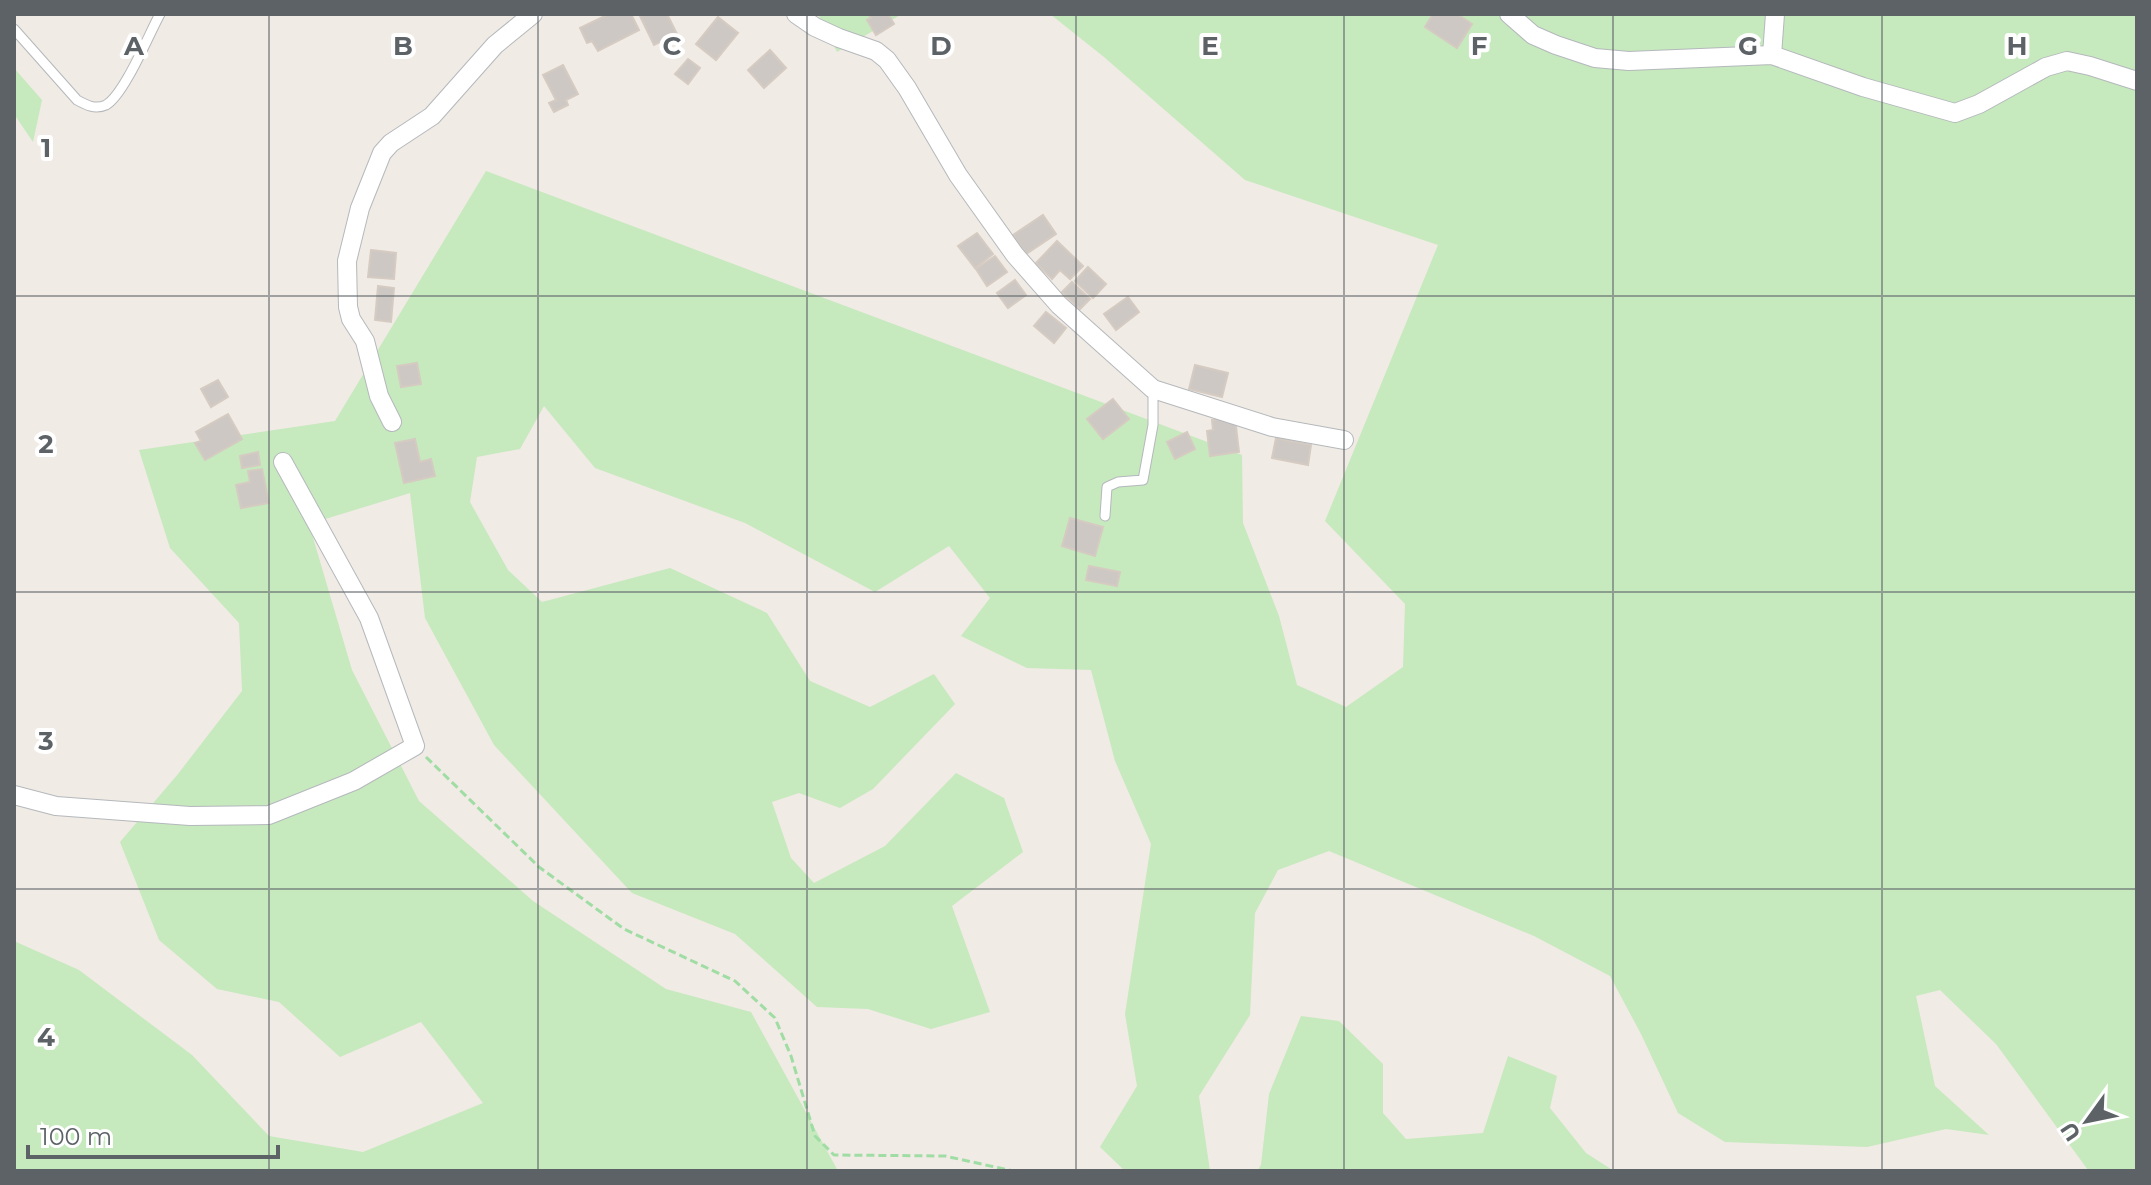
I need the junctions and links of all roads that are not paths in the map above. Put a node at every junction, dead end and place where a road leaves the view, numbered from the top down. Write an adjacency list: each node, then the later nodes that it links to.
1 (160, 14): 6 (lane)
2 (533, 14): 10 (street)
3 (796, 14): 9 (street)
4 (1509, 14): 7 (street)
5 (1775, 14): 7 (street)
6 (14, 29)
7 (1772, 55): 8 (street)
8 (2137, 81)
9 (1153, 389): 11 (street); 13 (lane)
10 (392, 422)
11 (1344, 440)
12 (283, 462): 14 (street)
13 (1105, 516)
14 (14, 795)

